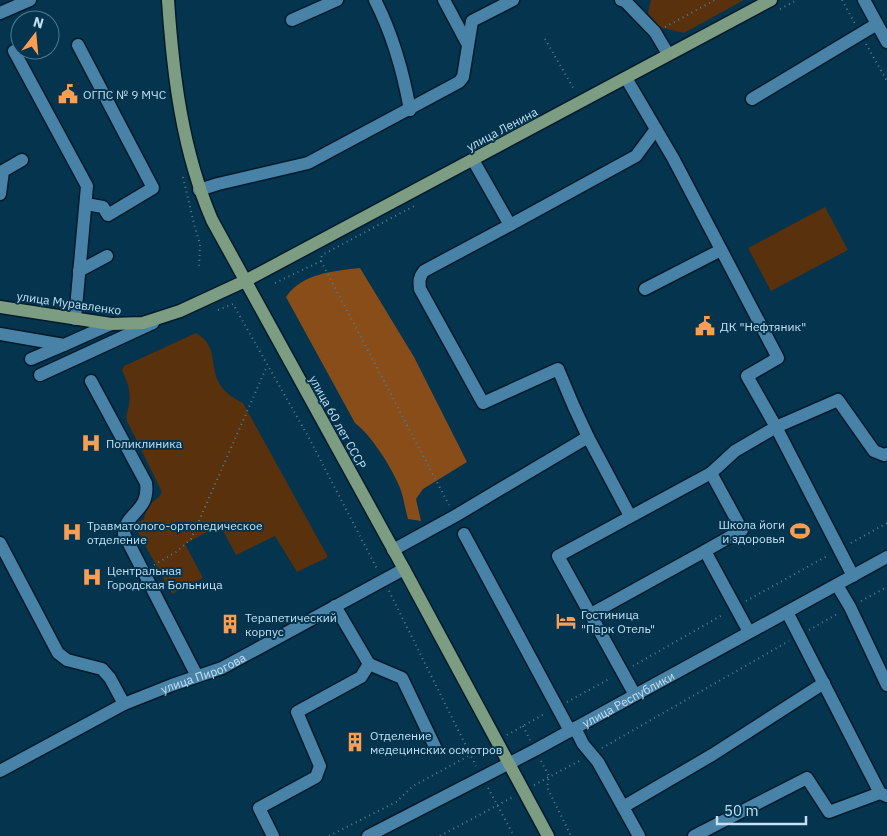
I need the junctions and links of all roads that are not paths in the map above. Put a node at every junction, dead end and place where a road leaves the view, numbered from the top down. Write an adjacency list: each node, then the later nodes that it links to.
1 (30, 0): 10 (street)
2 (168, 0): 24 (main road, улица 60 лет СССР)
3 (337, 0): 11 (street)
4 (375, 0): 20 (street)
5 (444, 0): 15 (street)
6 (513, 0): 15 (street)
7 (621, 0): 16 (street)
8 (771, 0): 16 (main road, улица Ленина)
9 (864, 0): 12 (street)
10 (0, 13)
11 (292, 20)
12 (877, 24): 13 (street); 19 (street)
13 (887, 42)
14 (78, 45): 26 (street)
15 (468, 45): 20 (street)
16 (668, 54): 18 (main road, улица Ленина)
17 (19, 60): 26 (street)
18 (626, 78): 21 (street); 23 (main road, улица Ленина)
19 (752, 99)
20 (410, 110): 24 (street)
21 (656, 128): 27 (street); 28 (street)
22 (22, 160): 25 (street)
23 (473, 160): 27 (street); 31 (main road, улица Ленина)
24 (199, 190): 31 (main road, улица 60 лет СССР)
25 (0, 194)
26 (86, 204): 30 (street)
27 (510, 225): 43 (street)
28 (721, 250): 32 (street); 42 (street)
29 (107, 256): 30 (street)
30 (79, 271): 35 (street)
31 (245, 281): 34 (main road, улица Муравленко); 49 (main road, улица 60 лет СССР)
32 (645, 289)
33 (0, 307): 35 (main road, улица Муравленко)
34 (162, 318): 36 (main road, улица Муравленко); 40 (street)
35 (75, 319): 36 (main road, улица Муравленко)
36 (111, 324): 38 (street)
37 (0, 334): 38 (street)
38 (64, 345): 39 (street)
39 (31, 359)
40 (40, 375)
41 (91, 382): 60 (street)
42 (776, 427): 44 (street); 45 (street); 53 (street)
43 (588, 437): 46 (street); 49 (street)
44 (887, 454)
45 (711, 473): 46 (street); 50 (street)
46 (630, 516): 57 (street)
47 (464, 534): 65 (street)
48 (0, 543): 64 (street)
49 (393, 550): 52 (main road, улица 60 лет СССР)
50 (705, 551): 57 (street); 58 (street)
51 (887, 557): 53 (street, улица Республики)
52 (404, 569): 55 (street, улица Пирогова); 67 (main road, улица 60 лет СССР)
53 (852, 576): 54 (street, улица Республики)
54 (837, 585): 56 (street, улица Республики); 61 (street)
55 (336, 606): 59 (street); 60 (street, улица Пирогова)
56 (787, 612): 58 (street, улица Республики); 62 (street)
57 (590, 614): 63 (street)
58 (749, 632): 63 (street, улица Республики)
59 (369, 664): 66 (street); 71 (street)
60 (197, 676): 64 (street, улица Пирогова)
61 (886, 679)
62 (824, 683): 69 (street); 70 (street)
63 (635, 695): 65 (street, улица Республики)
64 (124, 704): 68 (street, улица Пирогова)
65 (572, 730): 67 (street, улица Республики); 70 (street)
66 (436, 749)
67 (509, 763): 72 (street, улица Республики); 73 (main road, улица 60 лет СССР)
68 (0, 771)
69 (884, 795): 75 (street)
70 (623, 807): 74 (street)
71 (273, 836)
72 (368, 836)
73 (548, 836)
74 (639, 836)
75 (694, 836)

